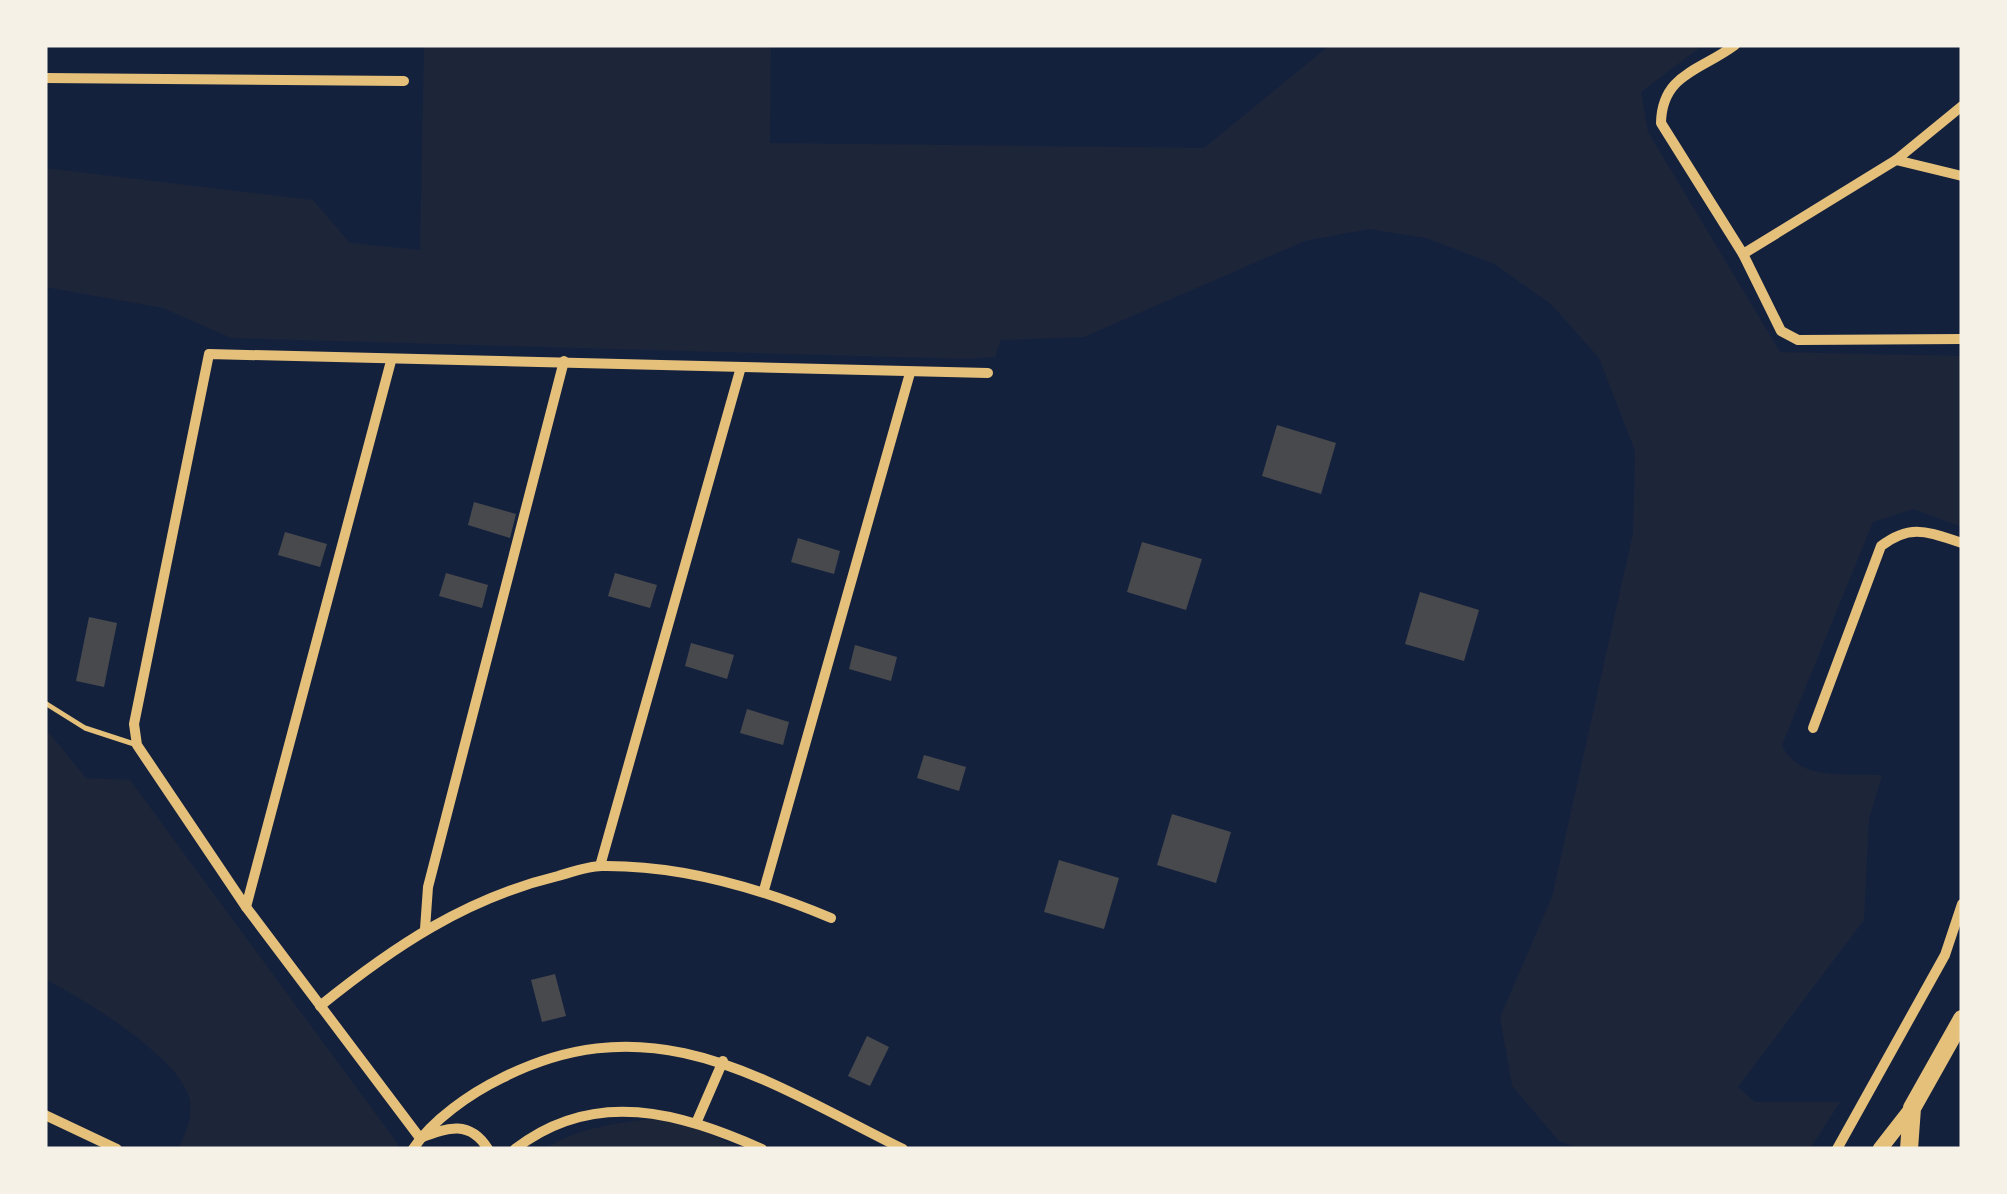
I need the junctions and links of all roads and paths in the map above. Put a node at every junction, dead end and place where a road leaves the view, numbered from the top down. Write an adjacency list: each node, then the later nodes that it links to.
1 (1735, 45): 7 (street)
2 (45, 78): 3 (street)
3 (404, 80)
4 (1962, 106): 5 (street)
5 (1896, 160): 6 (street); 7 (street)
6 (1962, 176)
7 (1743, 254): 8 (street)
8 (1962, 339)
9 (391, 361): 10 (street); 17 (street); 21 (street)
10 (564, 361): 11 (street); 23 (street)
11 (741, 367): 12 (street); 18 (street)
12 (910, 372): 13 (street); 19 (street)
13 (988, 373)
14 (1962, 543): 16 (street)
15 (45, 703): 17 (lane)
16 (1814, 728)
17 (137, 745): 21 (street)
18 (600, 866): 19 (street); 23 (street)
19 (764, 890): 22 (street)
20 (1962, 904): 37 (street)
21 (246, 907): 24 (street)
22 (830, 918)
23 (426, 929): 24 (street)
24 (320, 1006): 30 (street)
25 (1962, 1019): 27 (highway)
26 (723, 1061): 29 (street); 30 (street); 36 (street)
27 (1912, 1108): 38 (main road); 39 (highway)
28 (45, 1115): 31 (street)
29 (697, 1120): 34 (street); 35 (street)
30 (420, 1138): 32 (street); 33 (street)
31 (117, 1149)
32 (413, 1149)
33 (488, 1149)
34 (515, 1149)
35 (762, 1149)
36 (903, 1149)
37 (1837, 1149)
38 (1880, 1149)
39 (1909, 1149)

